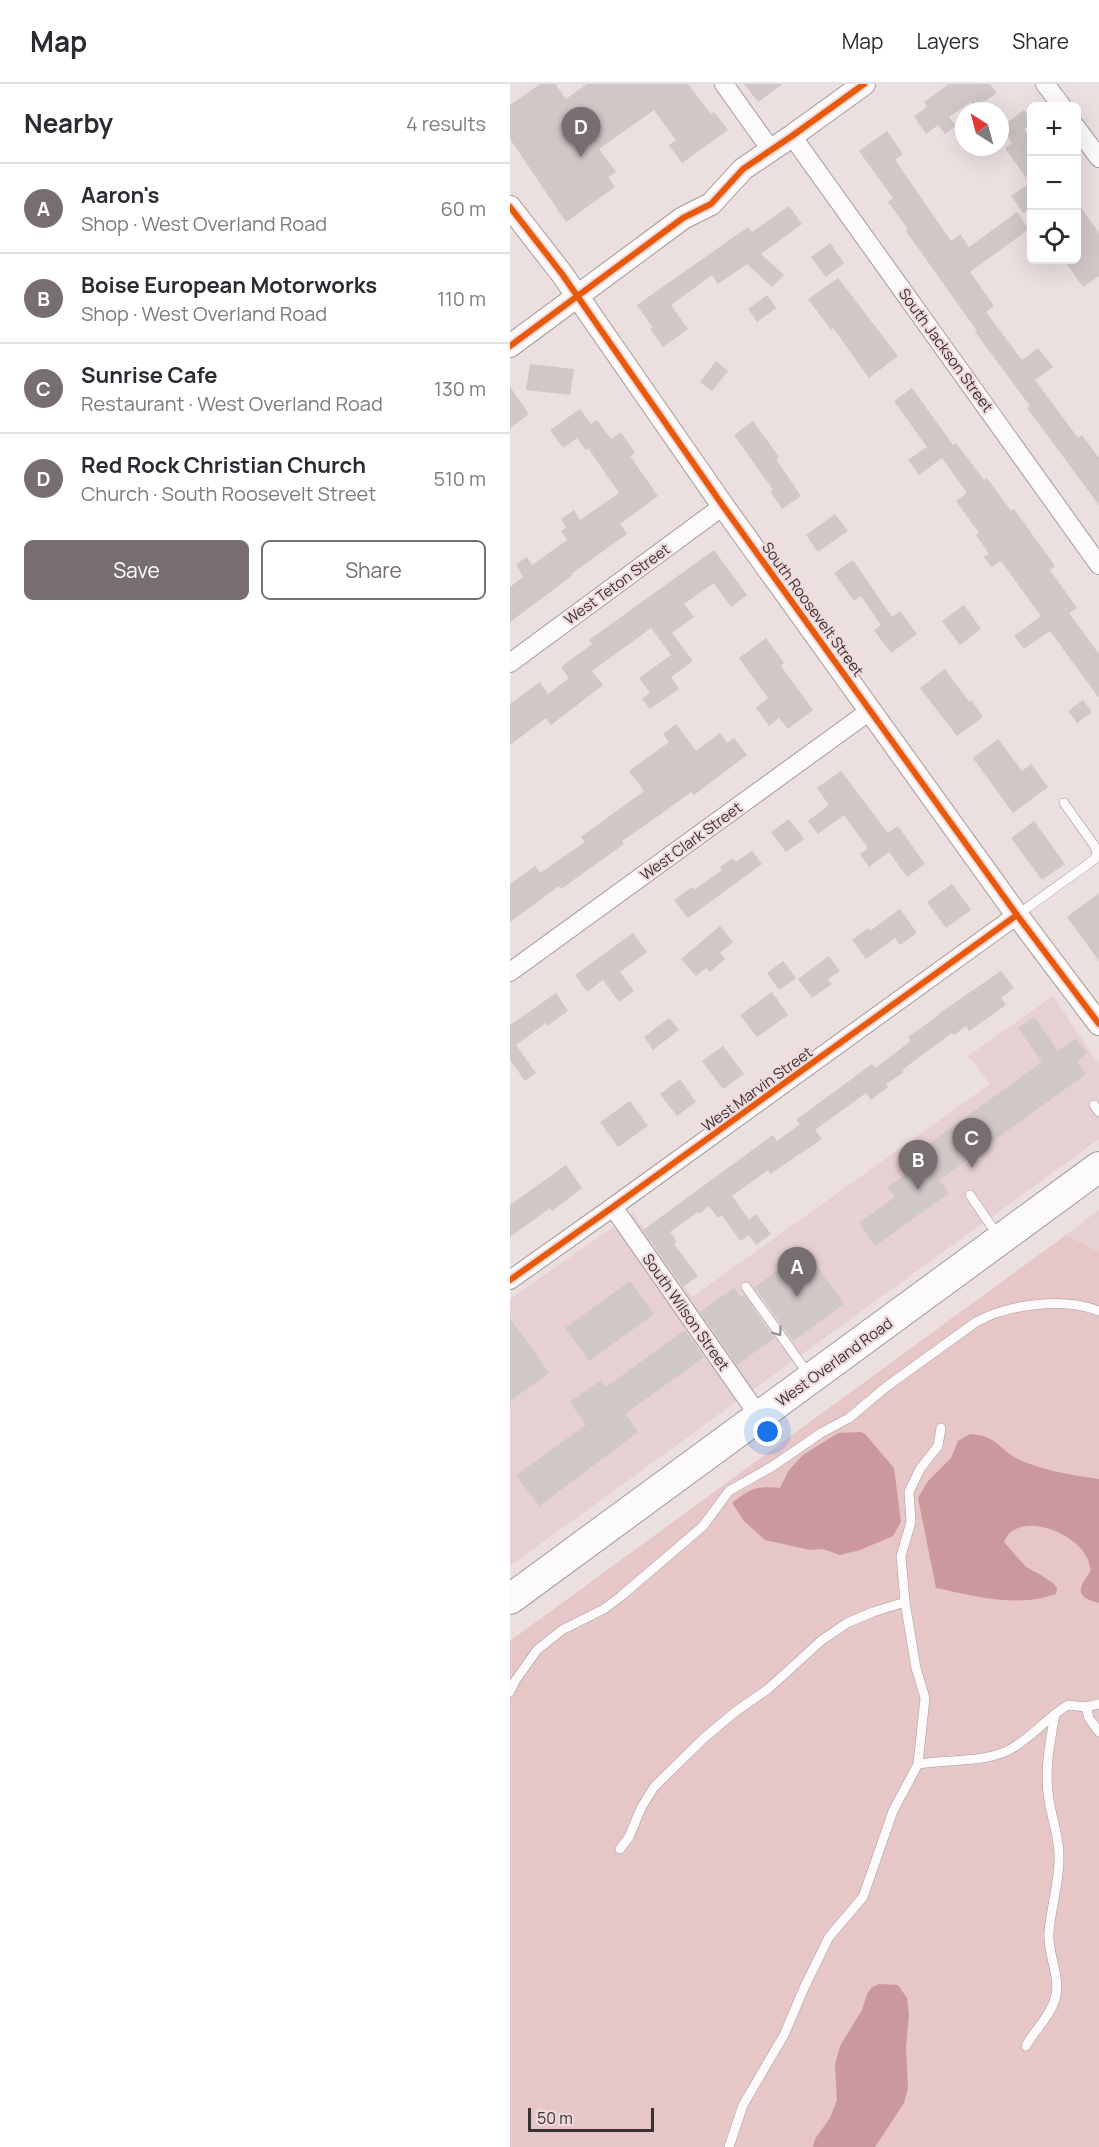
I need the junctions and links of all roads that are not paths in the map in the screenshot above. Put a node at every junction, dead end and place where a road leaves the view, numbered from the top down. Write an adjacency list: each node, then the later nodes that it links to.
1 (724, 84): 7 (street)
2 (864, 84): 6 (street)
3 (1046, 84): 4 (street)
4 (1059, 102)
5 (1081, 133): 8 (street)
6 (792, 136): 7 (street); 13 (street, South Jackson Street)
7 (771, 150): 10 (street)
8 (1099, 158)
9 (510, 207): 10 (street, South Roosevelt Street)
10 (577, 296): 11 (street); 12 (street, South Roosevelt Street)
11 (510, 346)
12 (723, 506): 14 (street, West Teton Street); 15 (street, South Roosevelt Street)
13 (1099, 565)
14 (510, 663)
15 (871, 710): 17 (street, South Roosevelt Street); 18 (street, West Clark Street)
16 (1064, 803): 17 (lane)
17 (1017, 915): 19 (street, South Roosevelt Street); 22 (street, West Marvin Street)
18 (510, 972)
19 (1099, 1024)
20 (1099, 1167): 23 (main road, West Overland Road)
21 (970, 1195): 23 (lane)
22 (613, 1207): 24 (street, West Marvin Street); 28 (street, South Wilson Street)
23 (1000, 1239): 27 (main road, West Overland Road)
24 (510, 1280)
25 (746, 1287): 27 (lane, one-way to 27)
26 (1099, 1311): 32 (lane)
27 (811, 1378): 28 (main road, West Overland Road)
28 (759, 1416): 30 (main road, West Overland Road)
29 (941, 1428): 31 (lane)
30 (510, 1599)
31 (905, 1602): 37 (lane); 38 (lane)
32 (510, 1692)
33 (1099, 1704): 34 (lane)
34 (1086, 1707): 35 (lane); 36 (lane)
35 (1055, 1714): 37 (lane); 39 (lane)
36 (1099, 1732)
37 (918, 1764): 40 (lane)
38 (620, 1849)
39 (1026, 2046)
40 (729, 2147)

